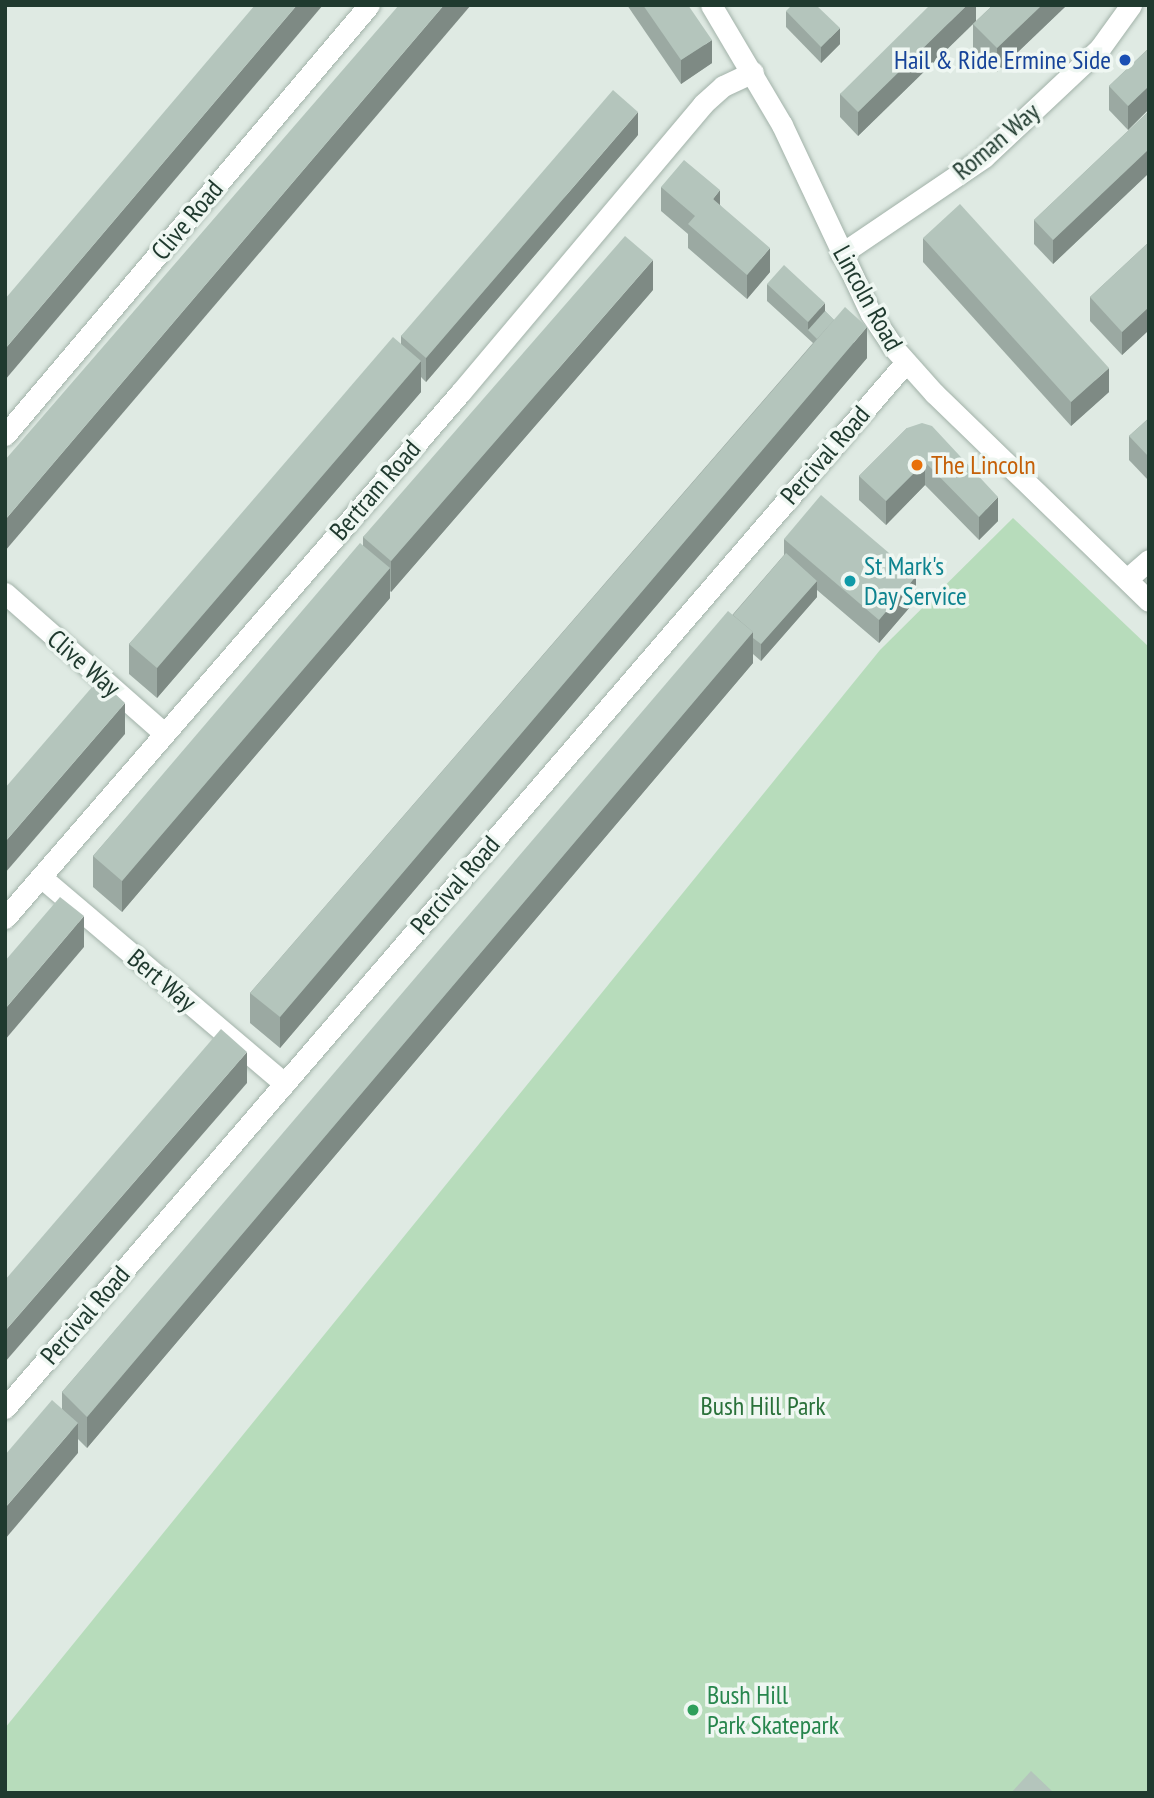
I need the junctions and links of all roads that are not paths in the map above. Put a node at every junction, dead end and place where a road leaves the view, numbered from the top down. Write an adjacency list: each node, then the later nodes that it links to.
1 (369, 5): 7 (street, Clive Road)
2 (711, 5): 4 (street, Lincoln Road)
3 (1131, 5): 5 (street, Roman Way)
4 (753, 72): 5 (street, Lincoln Road); 12 (street, Bertram Road)
5 (842, 254): 6 (street, Lincoln Road)
6 (905, 363): 9 (street, Lincoln Road); 15 (street, Percival Road)
7 (5, 435)
8 (1149, 560): 9 (street)
9 (1127, 579): 11 (street, Lincoln Road)
10 (5, 593): 12 (street, Clive Way)
11 (1149, 601)
12 (164, 733): 13 (street, Bertram Road)
13 (41, 877): 14 (street, Bertram Road); 15 (street, Bert Way)
14 (5, 918)
15 (284, 1083): 16 (street, Percival Road)
16 (5, 1408)

